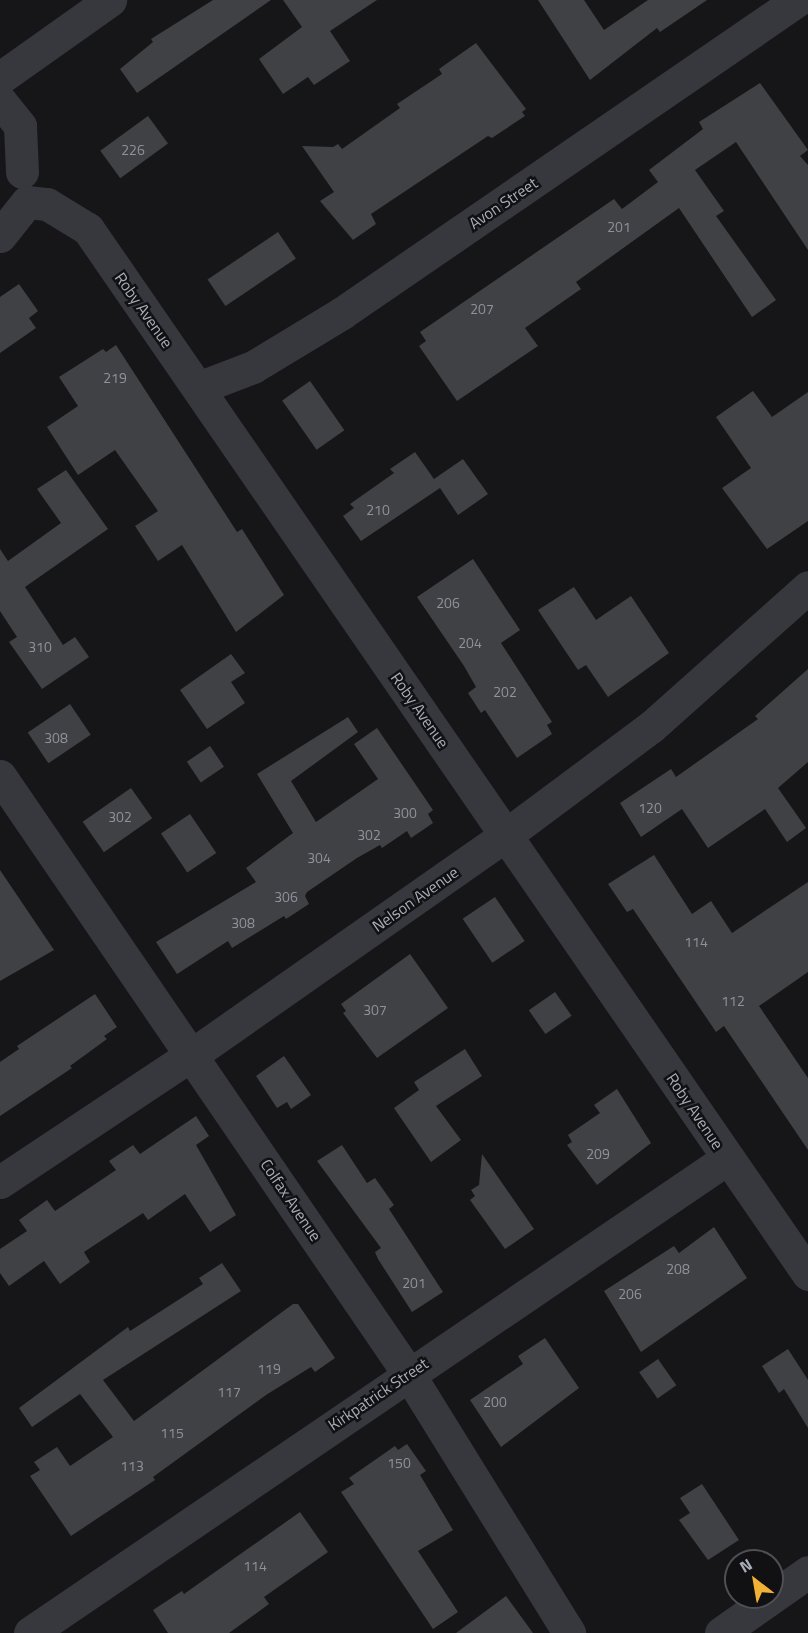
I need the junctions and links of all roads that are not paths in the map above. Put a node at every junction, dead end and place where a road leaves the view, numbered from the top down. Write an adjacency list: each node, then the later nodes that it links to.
1 (110, 0): 3 (street)
2 (798, 6): 7 (street, Avon Street)
3 (0, 78)
4 (0, 101): 5 (street)
5 (16, 180): 6 (street); 7 (street, Roby Avenue)
6 (0, 236)
7 (198, 388): 10 (street, Roby Avenue)
8 (808, 587): 10 (street, Nelson Avenue)
9 (0, 776): 11 (street, Colfax Avenue)
10 (506, 835): 11 (street, Nelson Avenue); 12 (street, Roby Avenue)
11 (193, 1054): 13 (street, Nelson Avenue); 15 (street, Colfax Avenue)
12 (728, 1158): 14 (street, Roby Avenue); 15 (street, Kirkpatrick Street)
13 (0, 1182)
14 (808, 1274)
15 (408, 1373): 17 (street, Kirkpatrick Street); 18 (street, Colfax Avenue)
16 (808, 1572): 19 (street)
17 (30, 1633)
18 (569, 1633)
19 (721, 1633)

